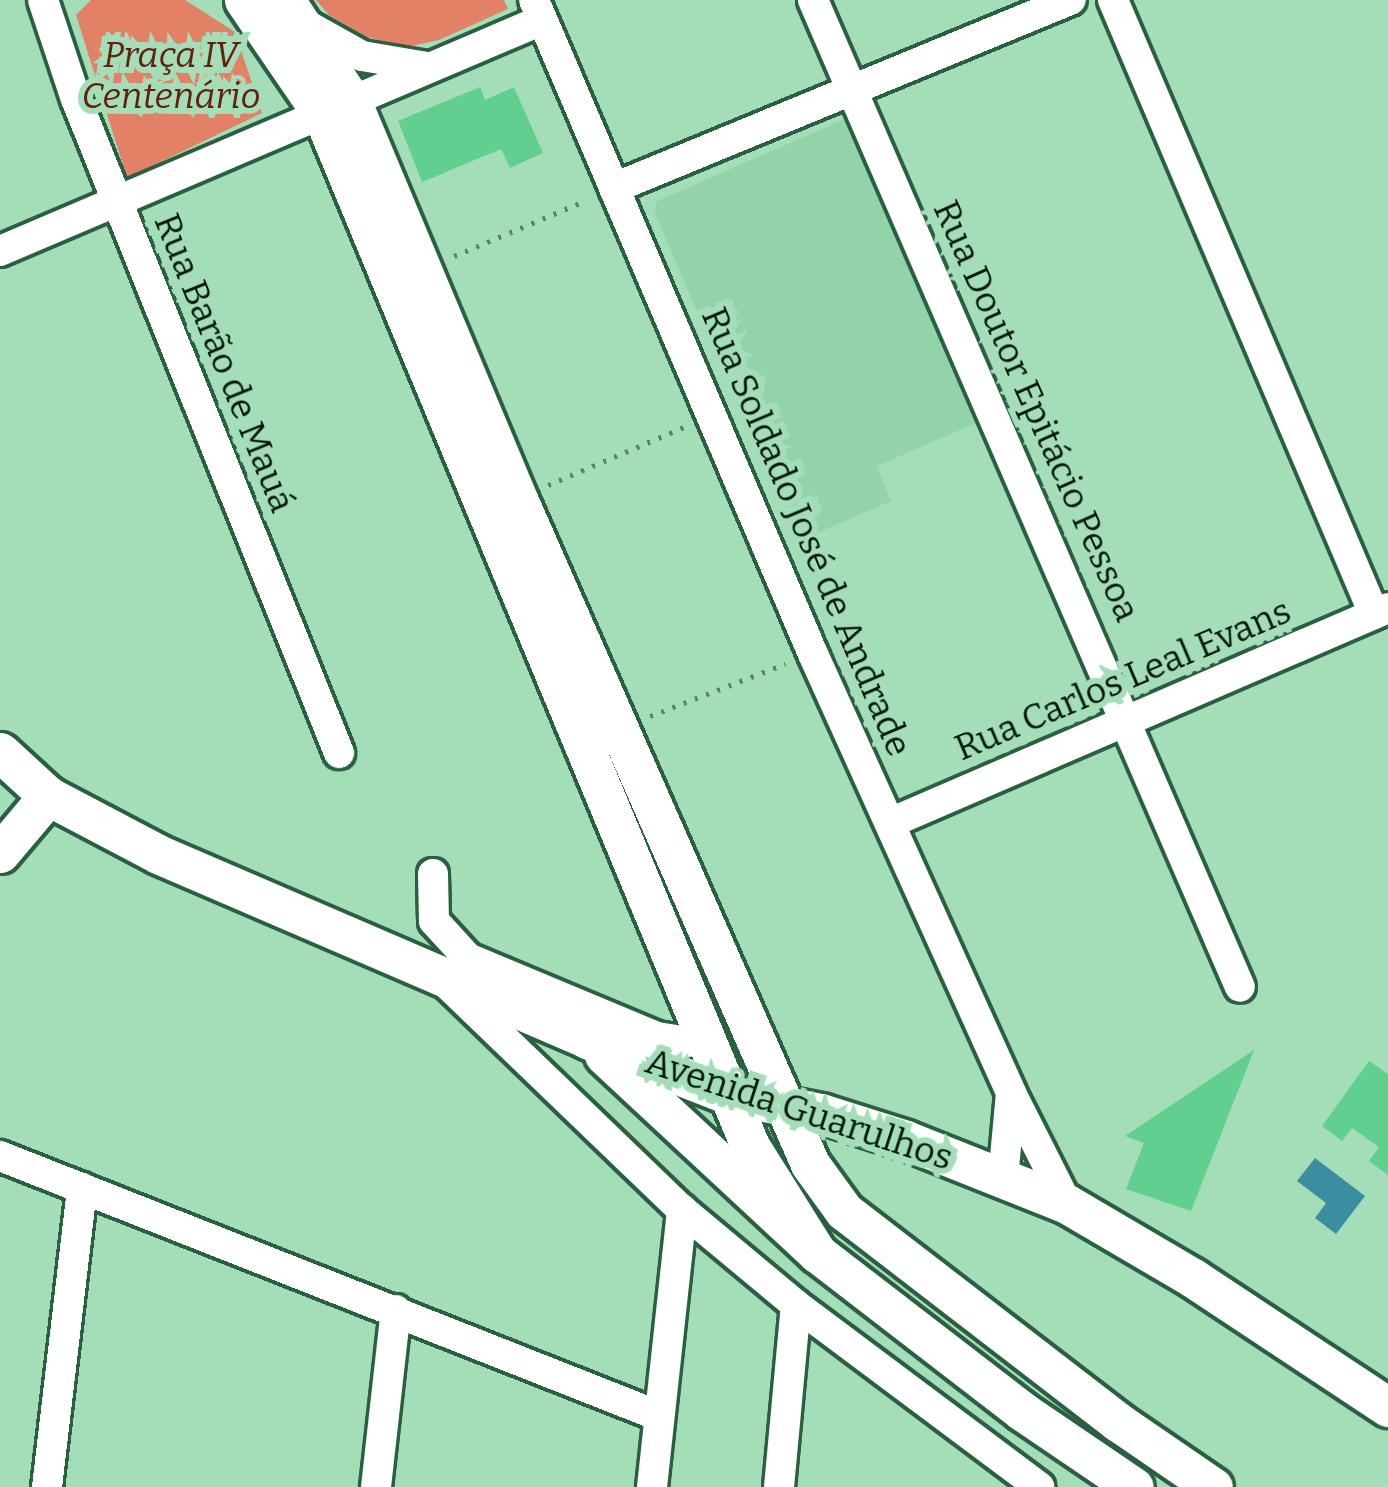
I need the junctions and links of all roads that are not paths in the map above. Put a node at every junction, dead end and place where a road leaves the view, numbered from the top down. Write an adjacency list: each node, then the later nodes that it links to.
1 (43, 0): 12 (street, Rua Barão de Mauá)
2 (244, 0): 10 (main road)
3 (813, 0): 9 (street, Rua Doutor Epitácio Pessoa)
4 (1071, 0): 9 (street)
5 (1113, 0): 14 (street)
6 (538, 10): 8 (street); 11 (street, Rua Soldado José de Andrade)
7 (294, 12): 8 (street); 10 (main road)
8 (434, 67): 10 (street)
9 (852, 89): 11 (street); 15 (street, Rua Doutor Epitácio Pessoa)
10 (337, 107): 12 (street); 25 (main road); 26 (main road)
11 (614, 188): 19 (street, Rua Soldado José de Andrade)
12 (118, 203): 13 (street); 17 (street, Rua Barão de Mauá)
13 (0, 251)
14 (1381, 611): 15 (street, Rua Carlos Leal Evans)
15 (1129, 720): 19 (street, Rua Carlos Leal Evans); 24 (street, Rua Doutor Epitácio Pessoa)
16 (0, 752): 18 (main road, Avenida Guarulhos)
17 (339, 753)
18 (48, 796): 20 (main road); 23 (main road, Avenida Guarulhos)
19 (890, 823): 28 (street, Rua Soldado José de Andrade)
20 (0, 853)
21 (434, 874): 22 (street)
22 (434, 921): 23 (street); 26 (street)
23 (419, 963): 27 (main road, Avenida Guarulhos); 35 (street)
24 (1240, 987)
25 (746, 1016): 29 (main road); 30 (main road)
26 (708, 1036): 29 (main road)
27 (587, 1039): 29 (main road, Avenida Guarulhos); 36 (main road)
28 (1011, 1093): 32 (street, Rua Soldado José de Andrade); 34 (street, Rua Soldado José de Andrade)
29 (729, 1095): 30 (main road, Avenida Guarulhos); 36 (main road)
30 (785, 1105): 32 (main road, Avenida Guarulhos); 47 (main road)
31 (0, 1156): 33 (street)
32 (1003, 1179): 34 (main road, Avenida Guarulhos)
33 (82, 1188): 38 (street); 41 (street)
34 (1067, 1204): 39 (main road, Avenida Guarulhos)
35 (682, 1210): 37 (street); 40 (street)
36 (817, 1253): 46 (main road)
37 (796, 1305): 44 (street); 45 (street)
38 (396, 1310): 40 (street); 42 (street)
39 (1388, 1407)
40 (659, 1416): 43 (street)
41 (47, 1487)
42 (376, 1487)
43 (652, 1487)
44 (778, 1487)
45 (1039, 1487)
46 (1134, 1487)
47 (1213, 1487)

